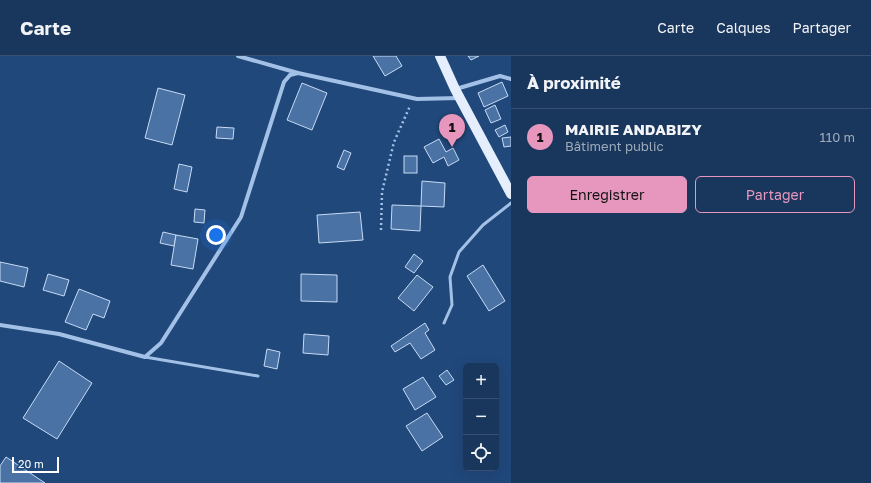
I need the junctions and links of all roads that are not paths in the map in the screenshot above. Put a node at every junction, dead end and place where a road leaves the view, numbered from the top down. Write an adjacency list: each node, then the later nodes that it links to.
1 (238, 56): 3 (street)
2 (440, 56): 5 (main road)
3 (298, 73): 5 (street); 10 (street)
4 (511, 79): 5 (street)
5 (458, 93): 6 (main road)
6 (511, 194)
7 (511, 203): 8 (lane)
8 (444, 323)
9 (0, 325): 10 (street)
10 (145, 357): 11 (lane)
11 (258, 376)

